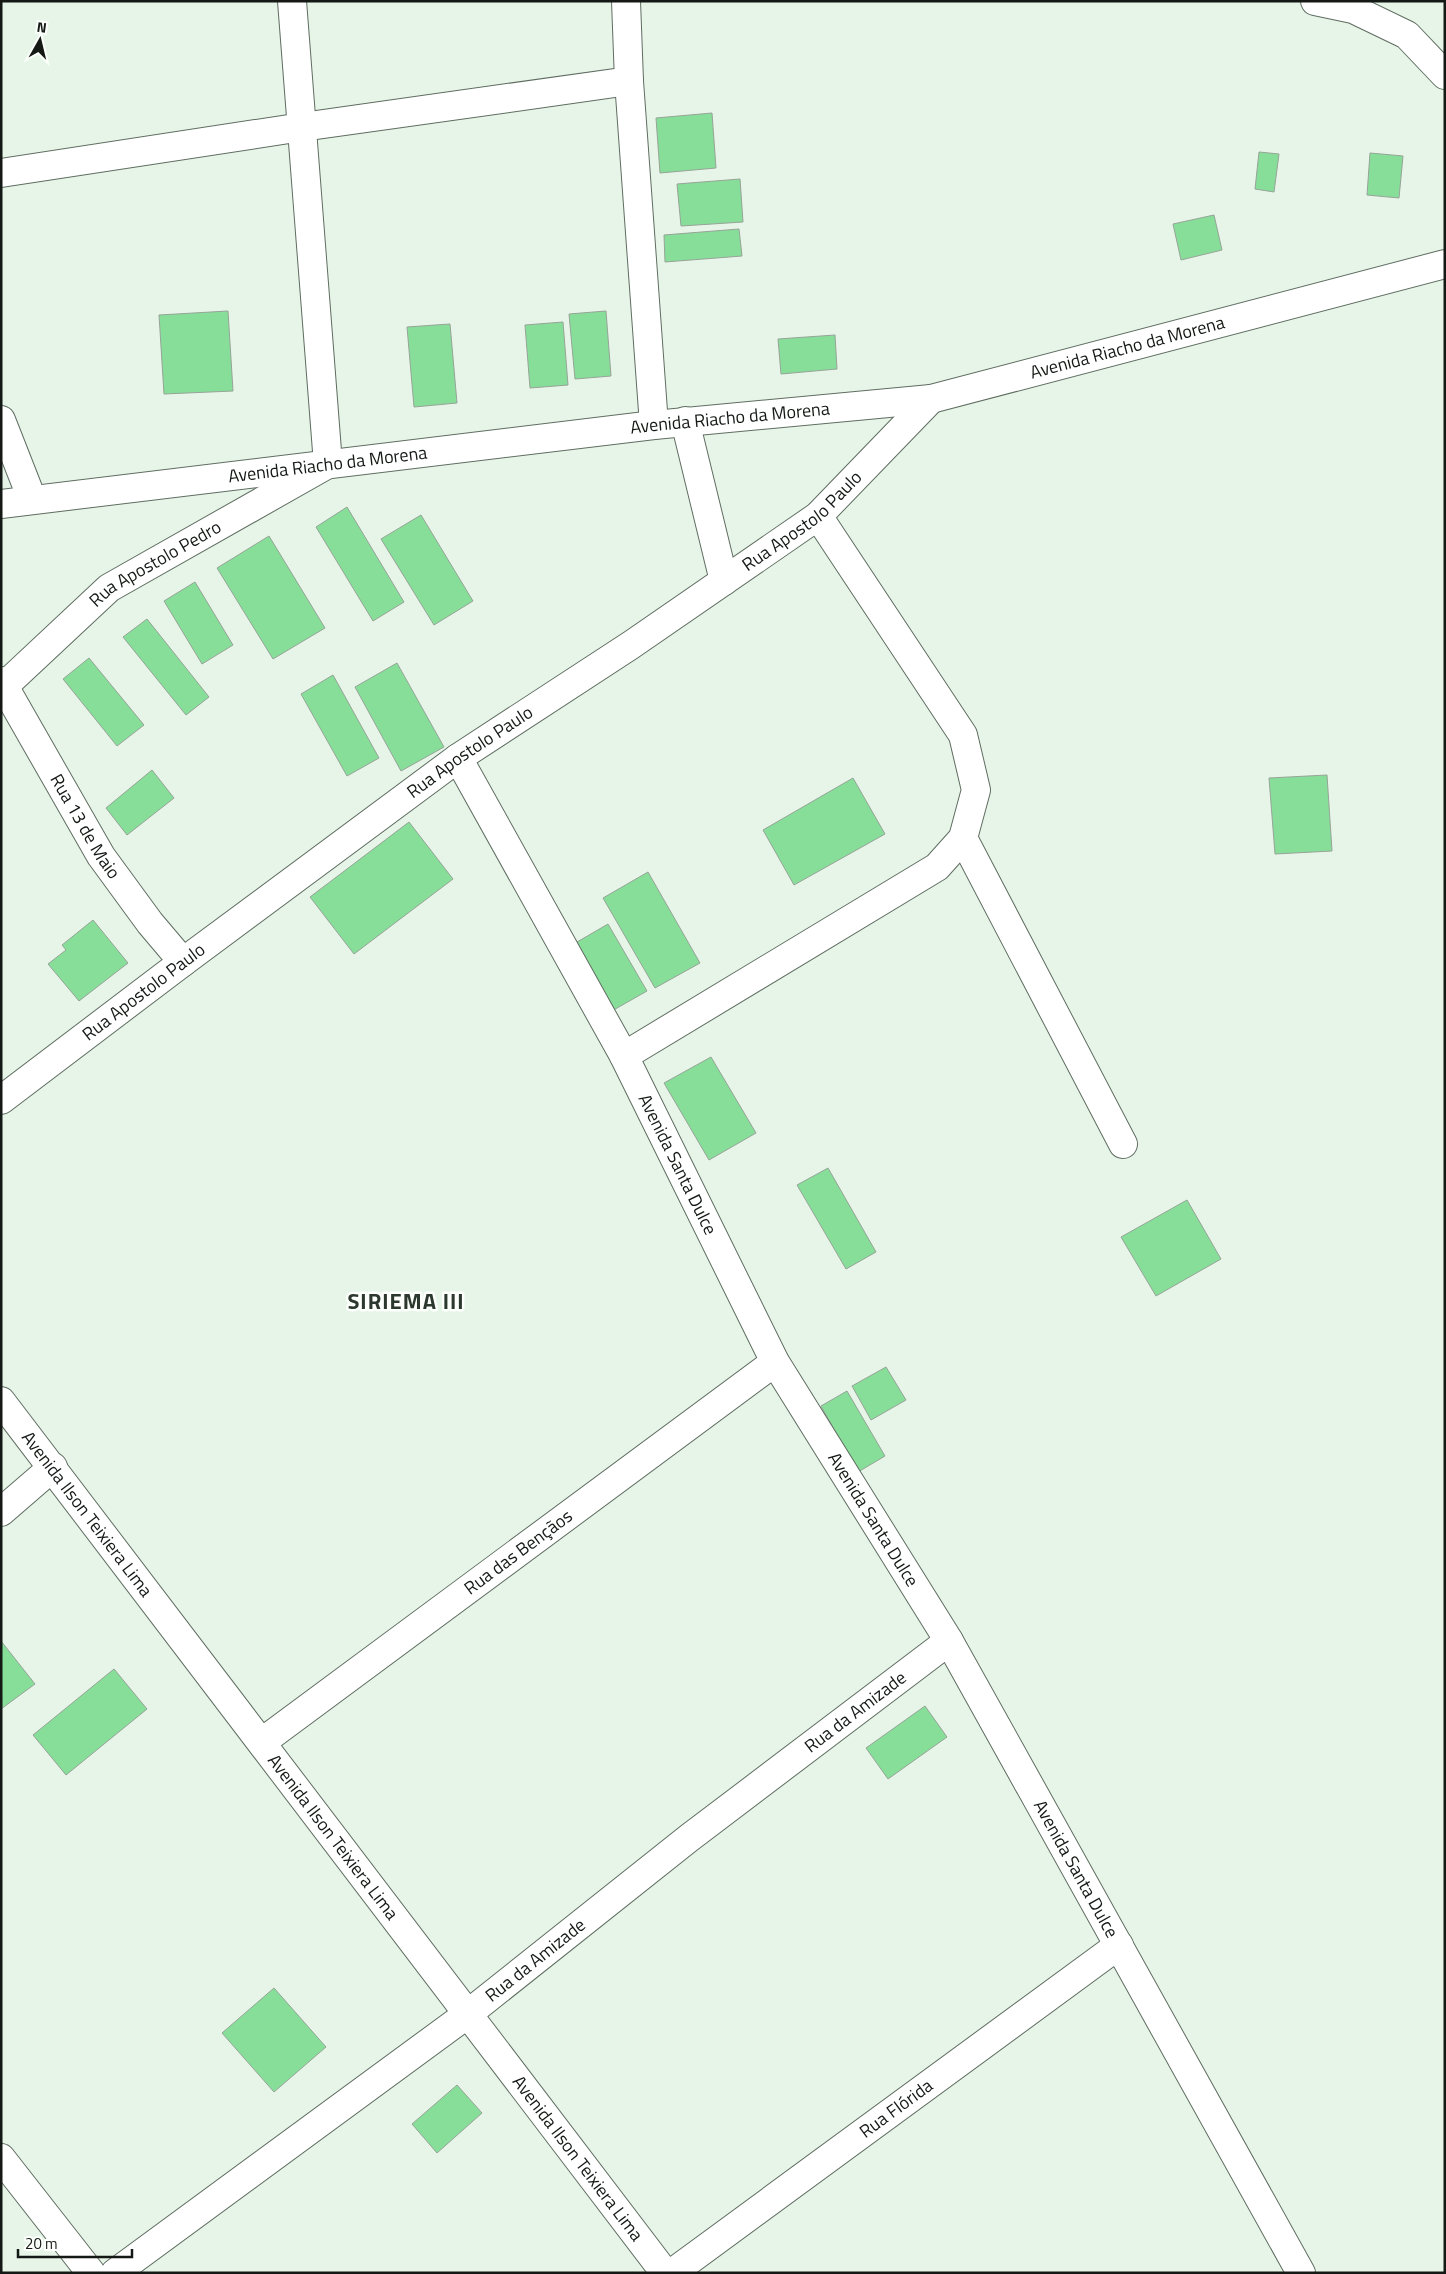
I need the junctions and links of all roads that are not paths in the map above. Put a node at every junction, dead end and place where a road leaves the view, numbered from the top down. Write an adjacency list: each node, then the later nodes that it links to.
1 (292, 1): 6 (street)
2 (626, 1): 5 (street)
3 (1315, 1): 4 (street)
4 (1445, 74)
5 (629, 81): 6 (street); 12 (street)
6 (302, 127): 7 (street); 13 (street)
7 (1, 174)
8 (1445, 264): 9 (street, Avenida Riacho da Morena)
9 (931, 399): 11 (street, Avenida Riacho da Morena); 16 (street, Rua Apostolo Paulo)
10 (1, 420): 14 (street)
11 (685, 421): 12 (street, Avenida Riacho da Morena); 17 (street)
12 (654, 424): 13 (street, Avenida Riacho da Morena)
13 (328, 464): 14 (street, Avenida Riacho da Morena); 18 (street, Rua Apostolo Pedro)
14 (32, 499): 15 (street, Avenida Riacho da Morena)
15 (1, 504)
16 (818, 516): 17 (street, Rua Apostolo Paulo); 20 (street)
17 (724, 581): 19 (street, Rua Apostolo Paulo)
18 (3, 686): 21 (street, Rua 13 de Maio)
19 (458, 758): 21 (street, Rua Apostolo Paulo); 22 (street, Avenida Santa Dulce)
20 (963, 838): 22 (street); 24 (street)
21 (183, 962): 23 (street, Rua Apostolo Paulo)
22 (624, 1056): 25 (street, Avenida Santa Dulce)
23 (1, 1100)
24 (1123, 1144)
25 (775, 1362): 29 (street, Avenida Santa Dulce); 30 (street, Rua das Bençãos)
26 (1, 1400): 27 (street, Avenida Ilson Teixiera Lima)
27 (53, 1467): 28 (street); 30 (street, Avenida Ilson Teixiera Lima)
28 (1, 1512)
29 (949, 1641): 31 (street, Avenida Santa Dulce); 32 (street, Rua da Amizade)
30 (262, 1742): 32 (street, Avenida Ilson Teixiera Lima)
31 (1119, 1945): 37 (street, Rua Flórida); 38 (street, Avenida Santa Dulce)
32 (469, 2013): 35 (street, Rua da Amizade); 36 (street, Avenida Ilson Teixiera Lima)
33 (1, 2158): 34 (street)
34 (91, 2273)
35 (115, 2273)
36 (665, 2273)
37 (672, 2273)
38 (1301, 2273)

